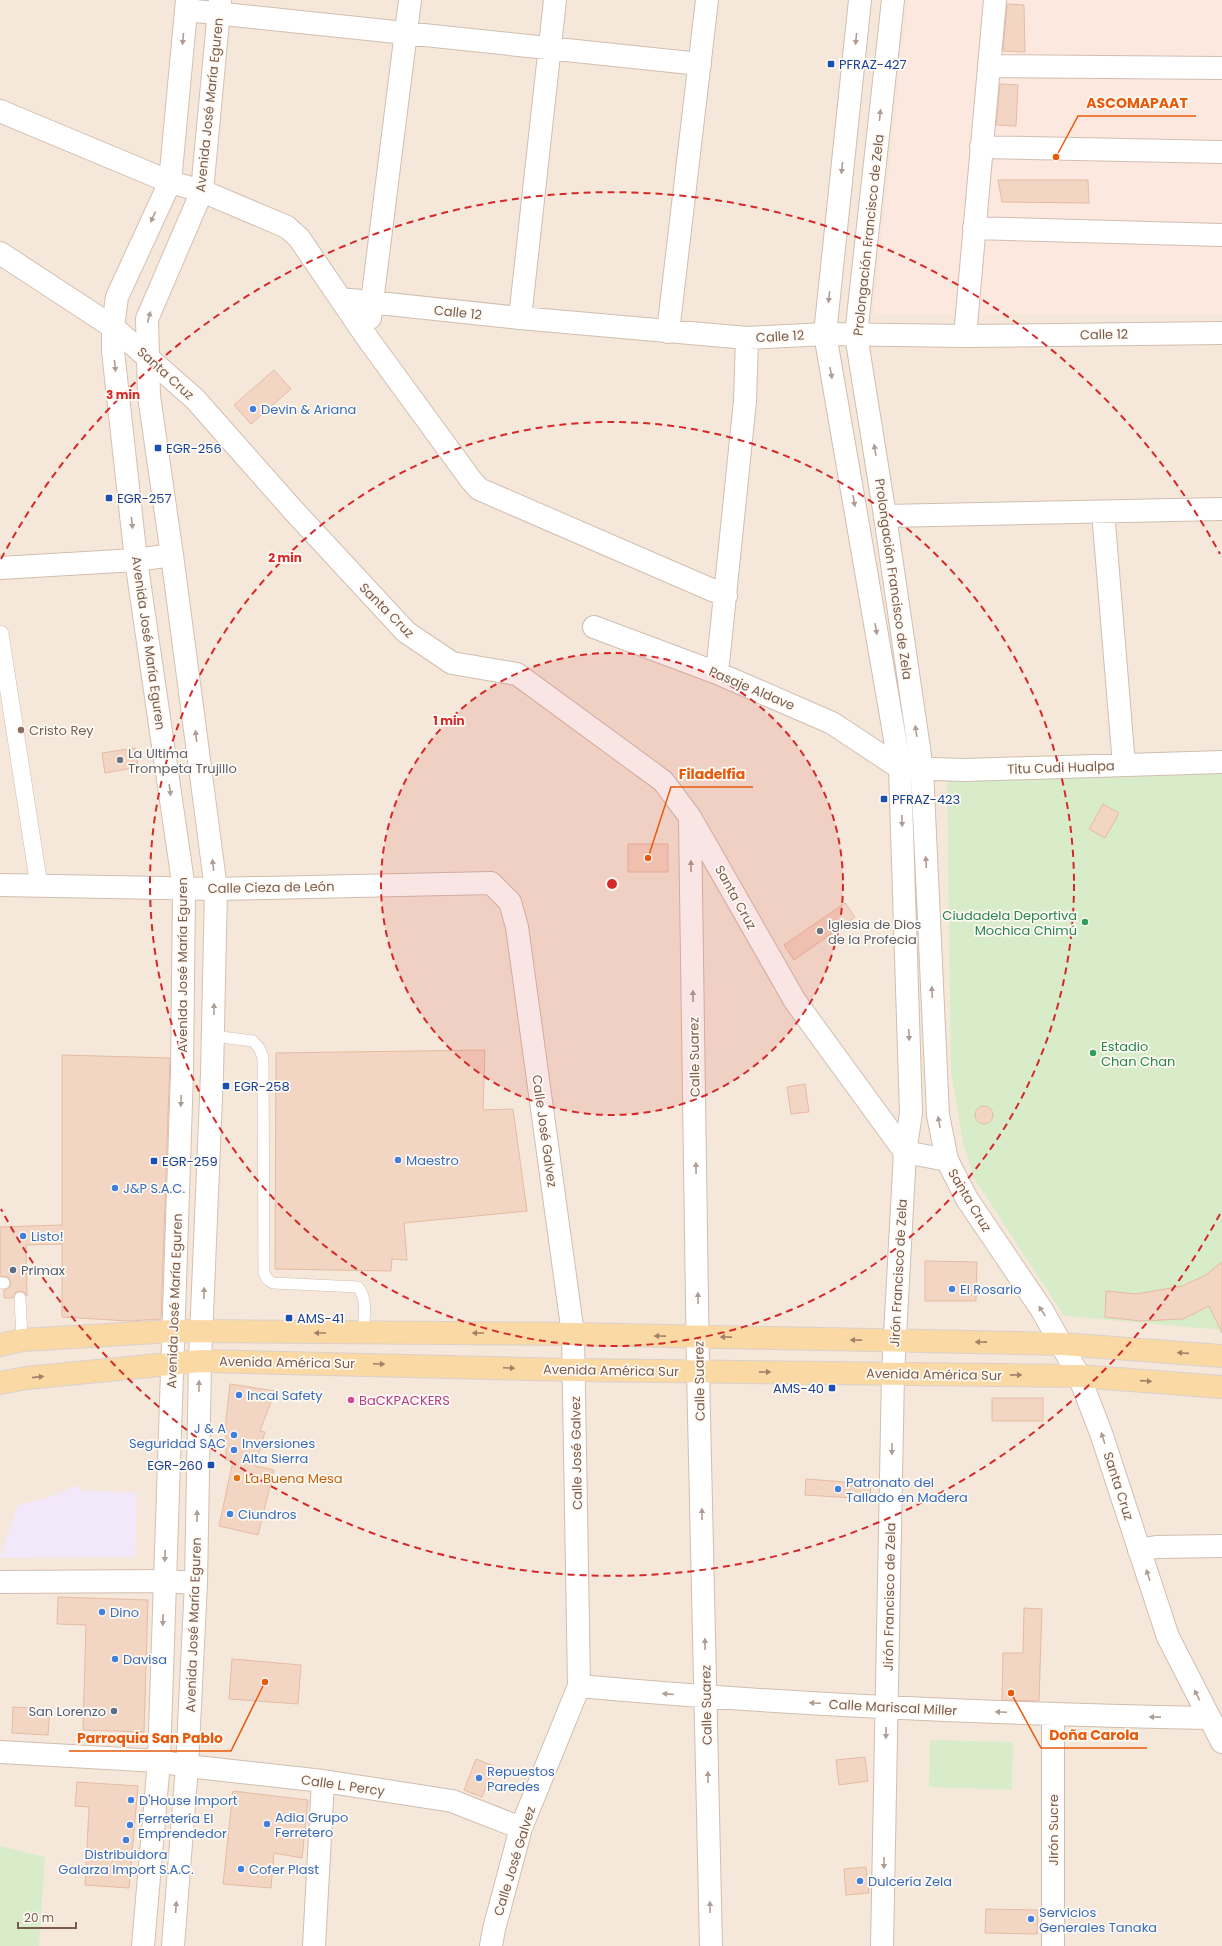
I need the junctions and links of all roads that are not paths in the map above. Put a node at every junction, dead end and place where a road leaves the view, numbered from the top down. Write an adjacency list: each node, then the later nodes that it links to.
1 (410, 0): 9 (street)
2 (555, 0): 10 (street)
3 (707, 0): 11 (street)
4 (860, 0): 28 (street, Prolongación Francisco de Zela, one-way to 28)
5 (893, 0): 29 (street, Prolongación Francisco de Zela, one-way to 5)
6 (995, 0): 12 (street)
7 (186, 5): 8 (street); 17 (street, Avenida José María Eguren, one-way to 17)
8 (220, 7): 9 (street); 18 (street, Avenida José María Eguren)
9 (406, 34): 10 (street); 23 (street)
10 (549, 49): 11 (street); 24 (street)
11 (700, 64): 26 (street)
12 (989, 66): 13 (street); 15 (street)
13 (1222, 68)
14 (0, 111): 17 (street)
15 (981, 147): 16 (street); 19 (street)
16 (1222, 152)
17 (170, 182): 18 (street); 25 (street, Avenida José María Eguren, one-way to 25)
18 (202, 191): 22 (street); 33 (street, Avenida José María Eguren, one-way to 18)
19 (974, 228): 20 (street); 30 (street)
20 (1222, 235)
21 (0, 254): 25 (street, Santa Cruz)
22 (341, 299): 23 (street, Calle 12); 32 (street)
23 (371, 303): 24 (street, Calle 12); 32 (street)
24 (520, 318): 26 (street, Calle 12)
25 (113, 327): 33 (street, Santa Cruz); 38 (street, Avenida José María Eguren, one-way to 38)
26 (668, 332): 31 (street, Calle 12)
27 (1222, 333): 30 (street, Calle 12)
28 (825, 334): 29 (street, Calle 12); 31 (street, Calle 12); 46 (street, Prolongación Francisco de Zela, one-way to 46)
29 (856, 335): 30 (street, Calle 12); 36 (street, Prolongación Francisco de Zela, one-way to 29)
30 (964, 336)
31 (747, 338): 40 (street)
32 (368, 339): 40 (street)
33 (148, 356): 37 (street, Avenida José María Eguren); 48 (street, Santa Cruz)
34 (1222, 509): 35 (street)
35 (1103, 512): 36 (street); 45 (street)
36 (885, 516): 47 (street, Prolongación Francisco de Zela, one-way to 36)
37 (172, 555): 38 (street); 52 (street, Avenida José María Eguren, one-way to 37)
38 (136, 560): 39 (street); 51 (street, Avenida José María Eguren, one-way to 51)
39 (0, 568)
40 (726, 596): 43 (street)
41 (594, 627): 43 (street, Pasaje Aldave)
42 (0, 634): 50 (street)
43 (717, 673): 46 (street, Pasaje Aldave)
44 (1222, 762): 45 (street, Titu Cudi Hualpa)
45 (1124, 765): 47 (street, Titu Cudi Hualpa)
46 (900, 768): 47 (street, Titu Cudi Hualpa); 57 (street, Prolongación Francisco de Zela, one-way to 57)
47 (922, 769): 58 (street, Prolongación Francisco de Zela, one-way to 47)
48 (690, 816): 57 (street, Santa Cruz); 64 (street, Calle Suarez, one-way to 48)
49 (0, 885): 50 (street, Calle Cieza de León)
50 (39, 886): 51 (street, Calle Cieza de León)
51 (184, 889): 52 (street, Calle Cieza de León); 55 (street, Avenida José María Eguren)
52 (216, 889): 53 (street, Calle Cieza de León); 54 (street, Avenida José María Eguren, one-way to 52)
53 (510, 902): 63 (street, Calle José Galvez)
54 (213, 1036): 56 (street, Avenida José María Eguren); 62 (lane)
55 (182, 1073): 56 (street); 60 (street, Avenida José María Eguren, one-way to 60)
56 (212, 1074): 61 (street, Avenida José María Eguren, one-way to 56)
57 (905, 1152): 58 (street, Santa Cruz); 66 (street, Jirón Francisco de Zela)
58 (947, 1160): 67 (street, Santa Cruz, one-way to 58)
59 (20, 1298): 65 (lane)
60 (174, 1331): 61 (main road); 65 (main road); 72 (street, Avenida José María Eguren)
61 (202, 1332): 62 (main road, one-way to 61); 70 (street, Avenida José María Eguren)
62 (352, 1332): 63 (main road, one-way to 62); 71 (main road)
63 (574, 1334): 64 (main road, one-way to 63); 73 (street, Calle José Galvez)
64 (699, 1337): 66 (main road, one-way to 64); 74 (street, Calle Suarez)
65 (22, 1340): 68 (main road)
66 (895, 1341): 67 (main road, one-way to 66); 75 (street, Jirón Francisco de Zela)
67 (1062, 1344): 69 (main road, one-way to 67); 76 (street, Santa Cruz)
68 (0, 1345)
69 (1222, 1356)
70 (200, 1361): 71 (main road, Avenida América Sur); 72 (main road, Avenida América Sur); 83 (street, Avenida José María Eguren, one-way to 70)
71 (343, 1363): 73 (main road, Avenida América Sur, one-way to 73)
72 (172, 1364): 77 (main road, Avenida América Sur, one-way to 72); 81 (street, Avenida José María Eguren, one-way to 81)
73 (575, 1370): 74 (main road, Avenida América Sur); 84 (street, Calle José Galvez)
74 (698, 1371): 75 (main road, Avenida América Sur, one-way to 75); 87 (street, Calle Suarez, one-way to 74)
75 (893, 1373): 76 (main road, Avenida América Sur, one-way to 76); 88 (street, Jirón Francisco de Zela, one-way to 88)
76 (1079, 1376): 78 (main road, Avenida América Sur, one-way to 78); 80 (street, Santa Cruz, one-way to 76)
77 (0, 1383)
78 (1222, 1387)
79 (1222, 1546): 80 (street)
80 (1139, 1550): 90 (street, Santa Cruz, one-way to 80)
81 (164, 1581): 82 (street); 83 (street); 85 (street, Avenida José María Eguren, one-way to 85)
82 (0, 1582)
83 (196, 1582): 86 (street, Avenida José María Eguren)
84 (579, 1686): 87 (street, Calle Mariscal Miller, one-way to 84); 96 (street, Calle José Galvez)
85 (161, 1695): 86 (street); 93 (street, Avenida José María Eguren)
86 (191, 1697): 94 (street, Avenida José María Eguren)
87 (706, 1697): 88 (street, Calle Mariscal Miller, one-way to 87); 101 (street, Calle Suarez, one-way to 87)
88 (886, 1706): 89 (street, Calle Mariscal Miller, one-way to 88); 102 (street, Jirón Francisco de Zela, one-way to 102)
89 (1053, 1715): 90 (street, Calle Mariscal Miller, one-way to 89); 103 (street, Jirón Sucre)
90 (1208, 1718): 91 (street, Santa Cruz)
91 (1222, 1742)
92 (0, 1752): 93 (street, Calle L. Percy)
93 (159, 1761): 94 (street, Calle L. Percy); 97 (street, Avenida José María Eguren)
94 (187, 1766): 95 (street, Calle L. Percy); 98 (street, Avenida José María Eguren, one-way to 94)
95 (323, 1781): 96 (street, Calle L. Percy); 99 (street)
96 (521, 1828): 100 (street, Calle José Galvez)
97 (143, 1946)
98 (173, 1946)
99 (314, 1946)
100 (491, 1946)
101 (711, 1946)
102 (882, 1946)
103 (1053, 1946)

